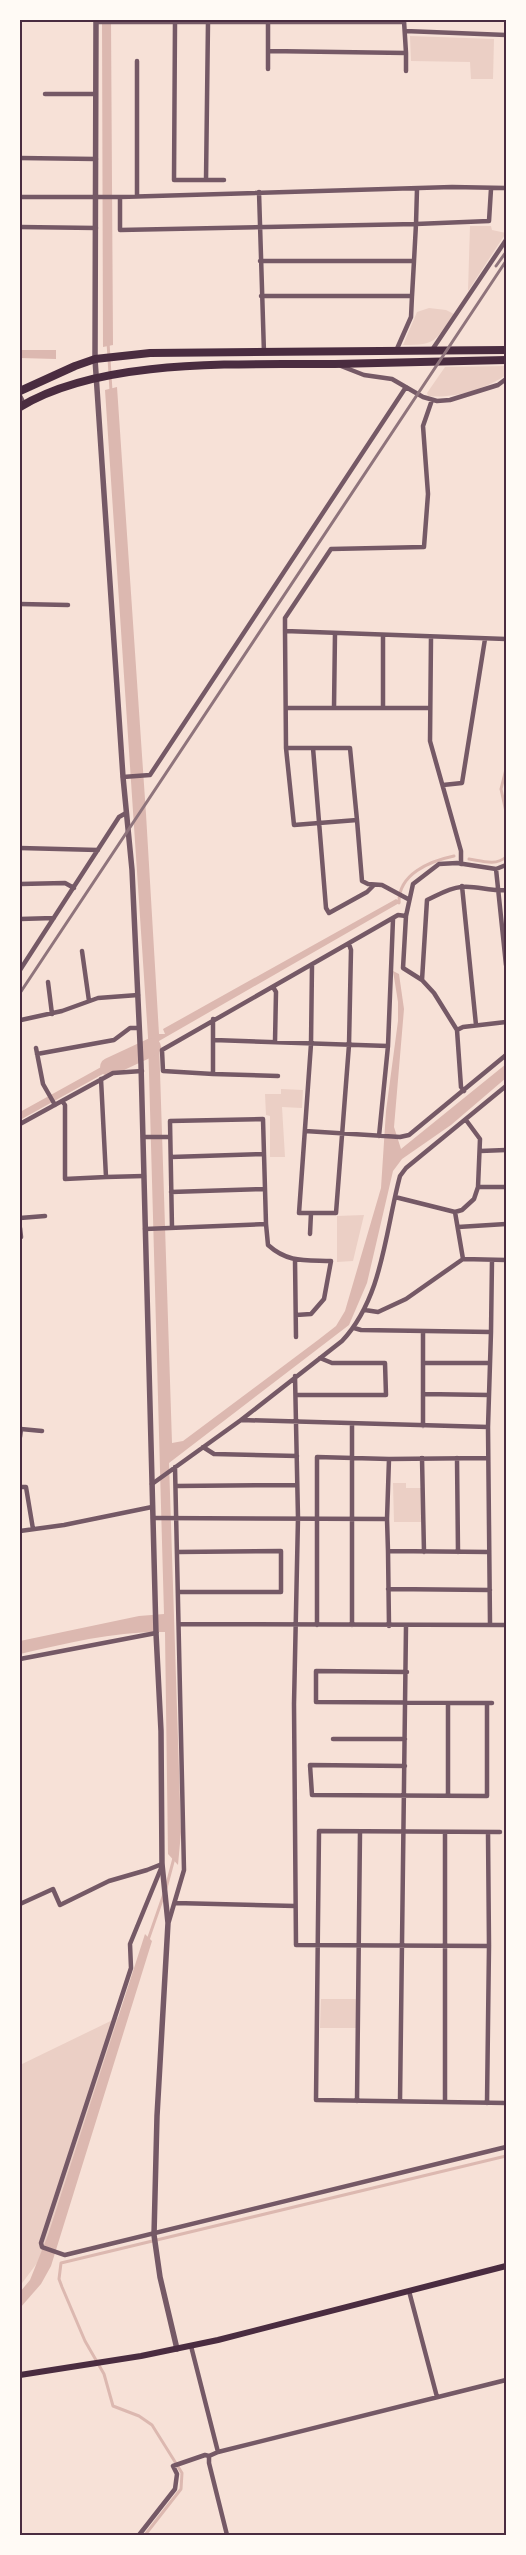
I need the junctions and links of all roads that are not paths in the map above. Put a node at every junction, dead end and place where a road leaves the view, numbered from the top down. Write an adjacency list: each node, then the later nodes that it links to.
1 (98, 21): 2 (street); 18 (street)
2 (115, 21): 3 (street)
3 (147, 21): 8 (street)
4 (181, 21): 8 (street); 9 (street)
5 (268, 21): 6 (street); 9 (street); 12 (street)
6 (342, 21): 7 (street)
7 (404, 21): 10 (street)
8 (175, 22): 21 (street)
9 (208, 22): 21 (street)
10 (405, 31): 11 (street); 13 (street)
11 (506, 35)
12 (268, 51): 13 (street); 15 (street)
13 (406, 52): 16 (street)
14 (137, 61): 27 (street)
15 (268, 69)
16 (406, 71)
17 (45, 94): 18 (street)
18 (95, 94): 20 (street)
19 (20, 158): 20 (street)
20 (96, 159): 29 (street)
21 (206, 180): 22 (street)
22 (224, 180)
23 (506, 188): 25 (street)
24 (417, 189): 25 (street); 26 (street); 31 (street)
25 (491, 189): 31 (street)
26 (259, 192): 27 (street); 34 (street)
27 (137, 195): 30 (street)
28 (20, 196): 29 (street)
29 (97, 197): 30 (street); 33 (street)
30 (118, 197): 34 (street)
31 (416, 224): 34 (street); 36 (street)
32 (20, 228): 33 (street)
33 (96, 228): 44 (street)
34 (260, 228): 37 (street)
35 (506, 240): 42 (street)
36 (414, 261): 37 (street); 39 (street)
37 (260, 262): 38 (street)
38 (261, 296): 39 (street); 43 (street)
39 (412, 296): 41 (street)
40 (506, 350): 42 (main road)
41 (396, 351): 42 (main road); 43 (main road)
42 (431, 352)
43 (264, 353): 44 (main road)
44 (98, 359): 47 (street); 50 (main road)
45 (506, 360): 46 (main road)
46 (336, 364): 47 (main road); 49 (street)
47 (100, 377): 53 (main road); 68 (street)
48 (506, 379): 52 (street)
49 (406, 387): 52 (street); 68 (street)
50 (20, 391)
51 (20, 397): 53 (street)
52 (432, 400): 56 (street)
53 (22, 406)
54 (20, 604): 55 (street)
55 (68, 605)
56 (285, 631): 57 (street); 62 (street)
57 (335, 633): 58 (street); 63 (street)
58 (383, 635): 59 (street); 64 (street)
59 (430, 636): 60 (street); 65 (street)
60 (485, 639): 61 (street); 69 (street)
61 (506, 639)
62 (286, 708): 63 (street); 66 (street)
63 (334, 708): 64 (street)
64 (383, 708): 65 (street)
65 (430, 708): 69 (street)
66 (286, 748): 67 (street); 72 (street)
67 (313, 748): 71 (street); 72 (street)
68 (123, 777): 70 (street)
69 (443, 785): 75 (street)
70 (126, 813): 74 (street); 97 (street)
71 (357, 820): 72 (street); 79 (street)
72 (320, 823): 79 (street)
73 (20, 848): 74 (street)
74 (98, 850): 81 (street)
75 (462, 864): 77 (street); 84 (street)
76 (506, 865): 77 (street)
77 (496, 869): 83 (street)
78 (20, 884): 81 (street)
79 (374, 885): 84 (street)
80 (462, 886): 83 (street); 94 (street); 103 (street)
81 (74, 888): 86 (street)
82 (506, 890): 83 (street)
83 (497, 891): 92 (street)
84 (407, 898): 85 (street)
85 (406, 916): 88 (street); 94 (street)
86 (54, 918): 87 (street); 93 (street)
87 (20, 919)
88 (392, 919): 89 (street); 110 (street)
89 (349, 944): 91 (street); 109 (street)
90 (82, 951): 98 (street)
91 (312, 965): 96 (street); 108 (street)
92 (506, 965)
93 (20, 970)
94 (422, 980): 105 (street)
95 (48, 982): 99 (street)
96 (274, 987): 100 (street); 107 (street)
97 (138, 995): 98 (street); 104 (street)
98 (89, 1001): 99 (street)
99 (52, 1014): 101 (street)
100 (213, 1019): 106 (street); 115 (street)
101 (21, 1020)
102 (506, 1022): 103 (street)
103 (476, 1025): 105 (street)
104 (140, 1028): 112 (street); 114 (street)
105 (457, 1030): 119 (street)
106 (214, 1040): 107 (street); 115 (street)
107 (275, 1042): 108 (street)
108 (311, 1044): 109 (street); 124 (street)
109 (349, 1045): 110 (street); 125 (street)
110 (388, 1046): 126 (street)
111 (36, 1048): 112 (street)
112 (37, 1054): 121 (street)
113 (506, 1055): 119 (street)
114 (142, 1071): 117 (street); 127 (street)
115 (213, 1074): 116 (street)
116 (278, 1076)
117 (101, 1079): 120 (street); 134 (street)
118 (506, 1086): 122 (street)
119 (464, 1091): 126 (street)
120 (62, 1101): 121 (street); 134 (street)
121 (54, 1103): 123 (street)
122 (466, 1120): 130 (street); 139 (street)
123 (20, 1124)
124 (304, 1131): 125 (street); 140 (street)
125 (342, 1134): 126 (street); 140 (street)
126 (381, 1136)
127 (145, 1137): 128 (street); 133 (street)
128 (170, 1137): 131 (street); 132 (street)
129 (506, 1150): 130 (street)
130 (480, 1151): 135 (street)
131 (264, 1154): 132 (street); 137 (street)
132 (171, 1156): 138 (street)
133 (144, 1176): 134 (street); 149 (street)
134 (106, 1177)
135 (478, 1187): 136 (street); 141 (street)
136 (506, 1187)
137 (265, 1189): 138 (street); 144 (street)
138 (172, 1192): 148 (street)
139 (395, 1196): 141 (street); 156 (street)
140 (311, 1212): 150 (street)
141 (455, 1212): 146 (street)
142 (45, 1216): 143 (street)
143 (20, 1218)
144 (266, 1224): 148 (street); 152 (street)
145 (506, 1224): 146 (street)
146 (458, 1227): 153 (street)
147 (20, 1228): 151 (street)
148 (169, 1228): 149 (street)
149 (148, 1229): 185 (street)
150 (310, 1234)
151 (21, 1237)
152 (296, 1260): 157 (street); 157 (street)
153 (463, 1260): 154 (street); 156 (street)
154 (492, 1260): 155 (street); 160 (street)
155 (506, 1260)
156 (365, 1310): 158 (street)
157 (296, 1315): 161 (street)
158 (354, 1328): 159 (street); 162 (street)
159 (422, 1331): 160 (street); 163 (street)
160 (491, 1332): 164 (street)
161 (296, 1337)
162 (320, 1358): 165 (street); 167 (street)
163 (422, 1363): 164 (street); 166 (street)
164 (490, 1363): 168 (street)
165 (295, 1376): 167 (street); 169 (street)
166 (422, 1394): 168 (street); 172 (street)
167 (296, 1395): 170 (street)
168 (489, 1395): 173 (street)
169 (241, 1420): 170 (street); 177 (street)
170 (296, 1422): 171 (street); 178 (street)
171 (352, 1424): 172 (street); 179 (street)
172 (422, 1426): 173 (street)
173 (488, 1427): 182 (street)
174 (20, 1429): 175 (street); 176 (street)
175 (42, 1431)
176 (20, 1437)
177 (203, 1447): 178 (street); 184 (street)
178 (297, 1456): 186 (street)
179 (352, 1458): 183 (street); 193 (street); 194 (street)
180 (422, 1458): 181 (street); 183 (street); 200 (street)
181 (457, 1458): 182 (street); 201 (street)
182 (488, 1458): 202 (street)
183 (389, 1459): 195 (street)
184 (174, 1468): 185 (street); 187 (street)
185 (152, 1484): 189 (street)
186 (297, 1485): 187 (street); 192 (street)
187 (176, 1486): 191 (street)
188 (20, 1487): 196 (street)
189 (152, 1507): 190 (street); 196 (street)
190 (153, 1518): 191 (street); 214 (street)
191 (175, 1518): 192 (street); 199 (street)
192 (298, 1518): 193 (street); 208 (street)
193 (317, 1518): 194 (street); 209 (street)
194 (352, 1519): 195 (street); 211 (street)
195 (388, 1519): 198 (street)
196 (33, 1529): 197 (street)
197 (20, 1531)
198 (388, 1551): 200 (street); 203 (street)
199 (177, 1552): 205 (street); 205 (street)
200 (424, 1552): 201 (street)
201 (458, 1552): 202 (street)
202 (489, 1552): 204 (street)
203 (388, 1589): 204 (street); 212 (street)
204 (490, 1590): 206 (street)
205 (179, 1592): 207 (street)
206 (490, 1623): 210 (street); 213 (street)
207 (180, 1624): 208 (street); 230 (street)
208 (297, 1625): 209 (street); 232 (street)
209 (318, 1625): 211 (street)
210 (506, 1625)
211 (352, 1626): 212 (street)
212 (389, 1626): 213 (street)
213 (406, 1626): 216 (street)
214 (156, 1632): 215 (street); 229 (street)
215 (20, 1659)
216 (407, 1672): 217 (street); 217 (street)
217 (407, 1704): 218 (street); 220 (street)
218 (448, 1704): 223 (street); 223 (street)
219 (334, 1739): 220 (street)
220 (406, 1739): 221 (street)
221 (405, 1766): 222 (street); 222 (street)
222 (404, 1795): 223 (street); 225 (street)
223 (448, 1796)
224 (360, 1832): 225 (street); 234 (street); 235 (street)
225 (402, 1832): 226 (street); 236 (street)
226 (446, 1832): 227 (street); 237 (street)
227 (488, 1832): 228 (street); 238 (street)
228 (500, 1832)
229 (162, 1864): 231 (street); 233 (street); 245 (street)
230 (175, 1903): 232 (street); 233 (street)
231 (20, 1904)
232 (296, 1906): 234 (street)
233 (168, 1923): 245 (street)
234 (316, 1945): 235 (street); 239 (street)
235 (360, 1946): 236 (street); 239 (street)
236 (402, 1946): 237 (street); 240 (street)
237 (446, 1946): 238 (street); 241 (street)
238 (489, 1946): 242 (street)
239 (357, 2101): 240 (street)
240 (400, 2102): 241 (street)
241 (445, 2102): 242 (street)
242 (487, 2103): 243 (street)
243 (506, 2103)
244 (506, 2147): 245 (street)
245 (154, 2235): 249 (street)
246 (506, 2266): 247 (main road)
247 (409, 2291): 248 (main road); 252 (street)
248 (191, 2346): 249 (main road); 253 (street)
249 (176, 2348): 250 (main road)
250 (20, 2375)
251 (506, 2380): 252 (street)
252 (437, 2397): 253 (street)
253 (218, 2452): 254 (street)
254 (209, 2456): 255 (street); 256 (street)
255 (139, 2535)
256 (227, 2535)

